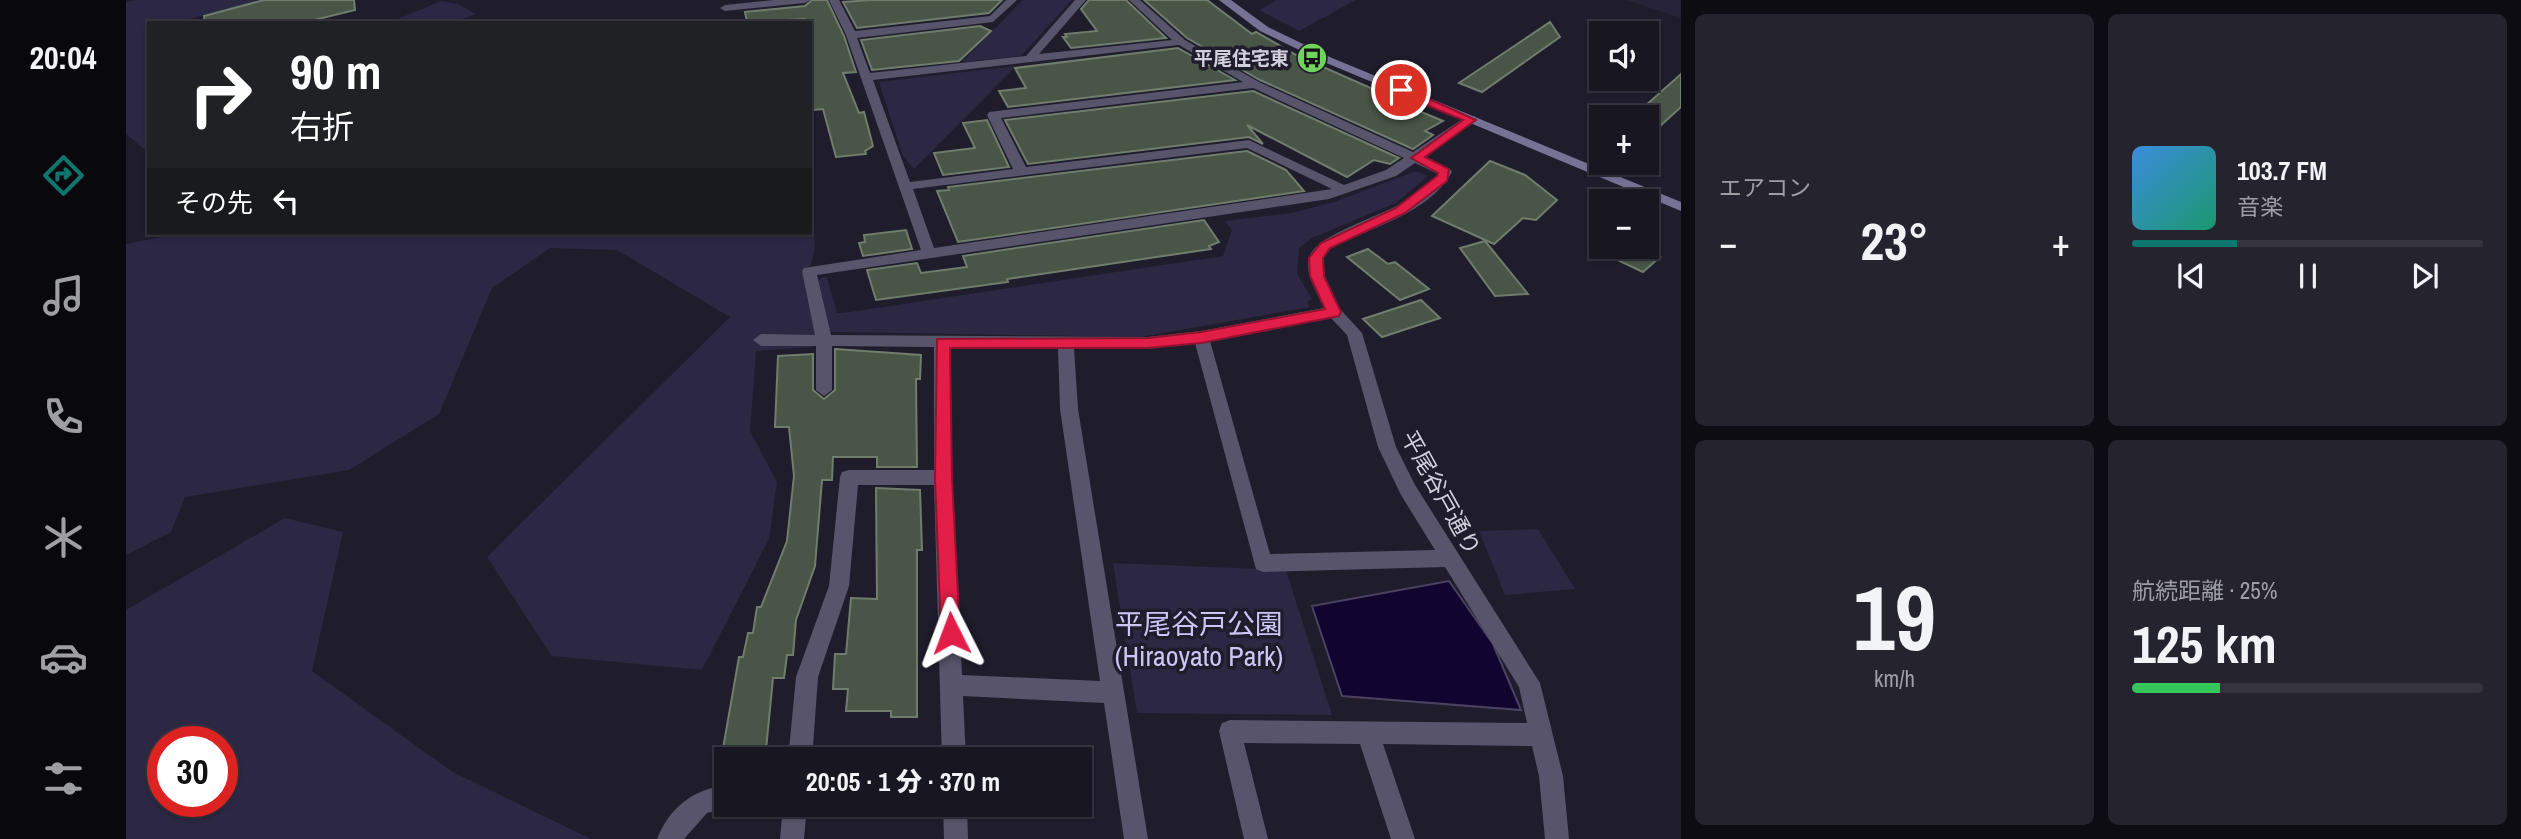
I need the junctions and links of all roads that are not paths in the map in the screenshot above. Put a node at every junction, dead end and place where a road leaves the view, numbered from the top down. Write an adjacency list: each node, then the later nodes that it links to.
1 (805, 0): 7 (street)
2 (834, 0): 9 (street)
3 (1012, 0): 9 (street)
4 (1081, 0): 11 (street)
5 (1134, 0): 10 (street, 平尾谷戸通り)
6 (1224, 0): 14 (street)
7 (724, 4): 8 (street)
8 (725, 21)
9 (851, 36): 12 (street)
10 (1181, 42): 11 (street); 13 (street, 平尾谷戸通り)
11 (1029, 59): 12 (street)
12 (866, 77): 17 (street)
13 (1255, 84): 15 (street, 平尾谷戸通り); 16 (street)
14 (1471, 120): 15 (street); 19 (street)
15 (1417, 158): 18 (street); 21 (street, 平尾谷戸通り)
16 (1021, 171): 17 (street); 18 (street)
17 (907, 186): 20 (street)
18 (1344, 190): 20 (street)
19 (1681, 207)
20 (929, 253): 23 (street)
21 (1334, 312): 22 (street); 29 (street, 平尾谷戸通り)
22 (1201, 337): 25 (street); 29 (street)
23 (824, 339): 24 (street); 26 (street); 27 (street)
24 (761, 340)
25 (1066, 341): 26 (street); 31 (street)
26 (943, 342): 28 (street)
27 (824, 390)
28 (943, 478): 30 (street); 34 (street)
29 (1449, 558): 33 (street, 平尾谷戸通り)
30 (953, 684): 31 (street); 35 (street)
31 (1114, 694): 42 (street)
32 (1367, 732): 33 (street); 43 (street); 44 (street)
33 (1541, 735): 45 (street, 平尾谷戸通り)
34 (801, 747)
35 (954, 747)
36 (714, 798): 39 (street)
37 (795, 817): 40 (street)
38 (955, 817): 41 (street)
39 (669, 839)
40 (792, 839)
41 (956, 839)
42 (1136, 839)
43 (1256, 839)
44 (1403, 839)
45 (1558, 839)

